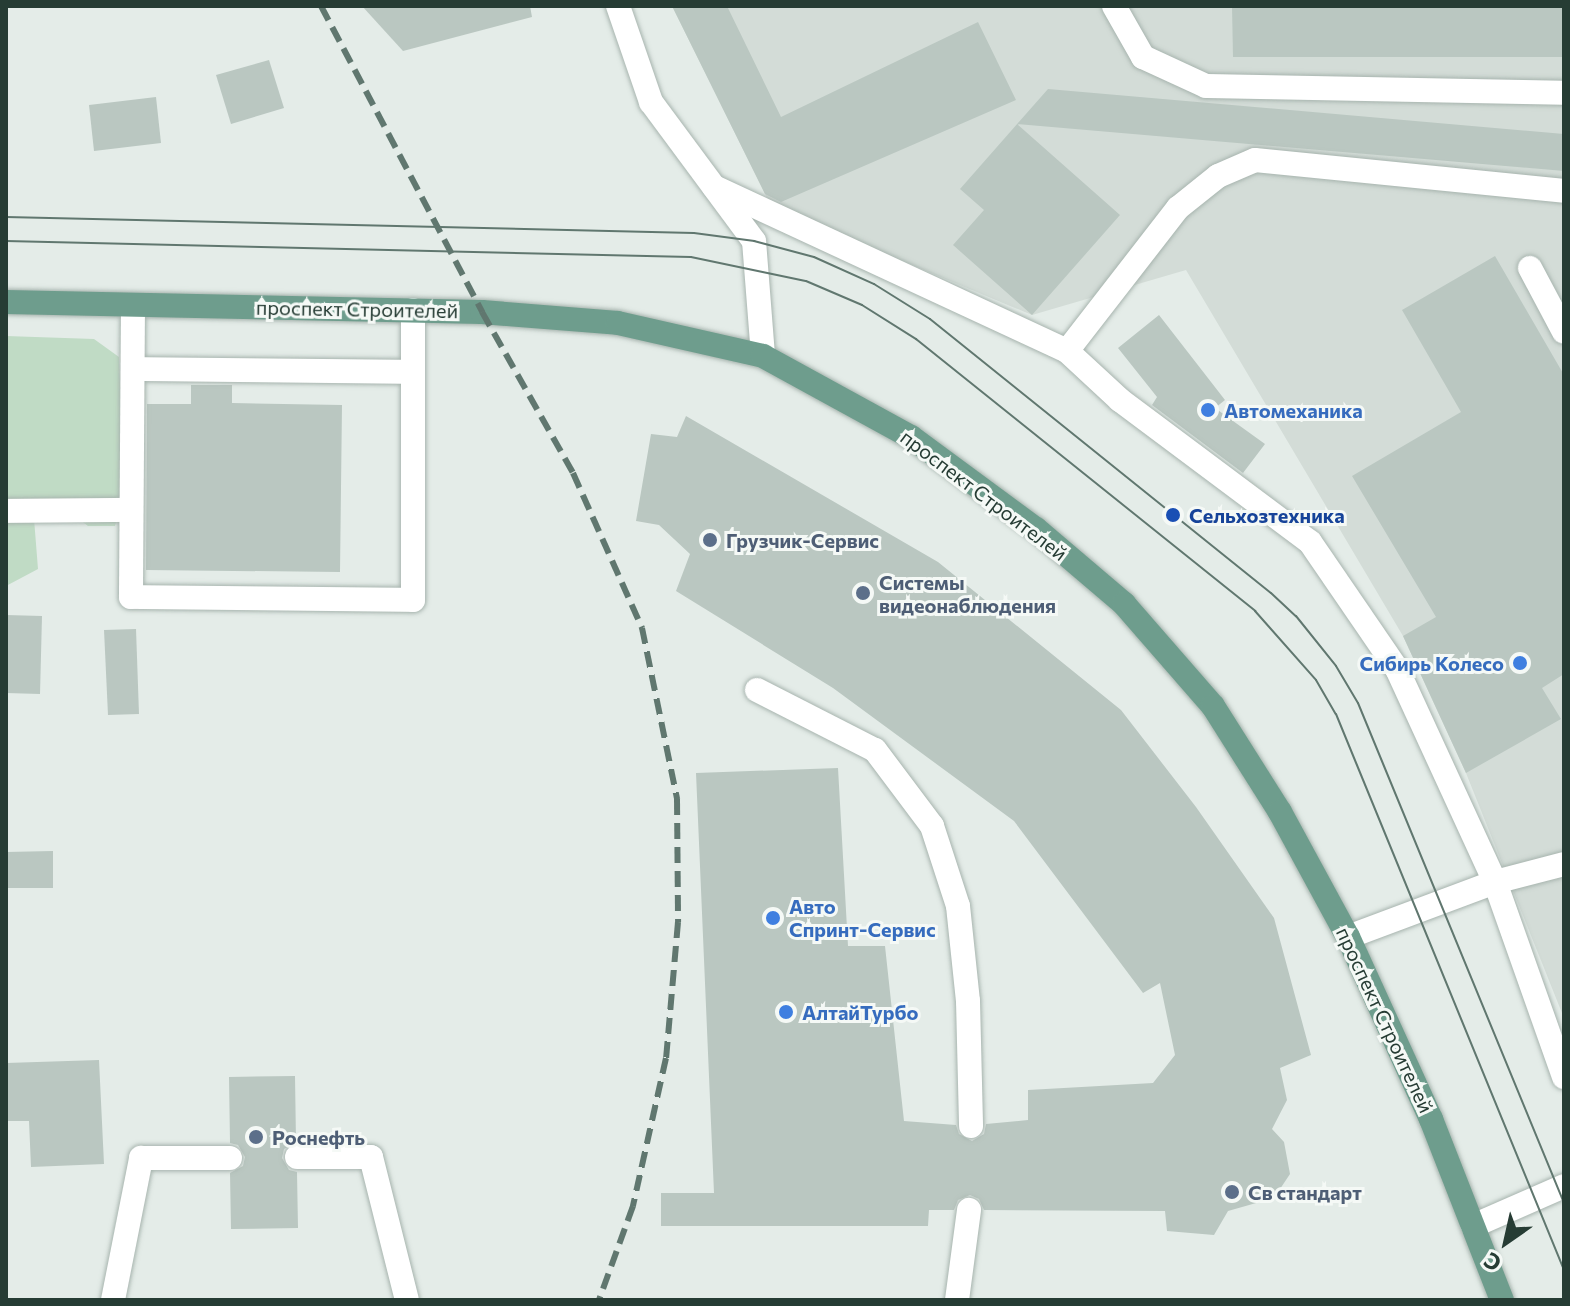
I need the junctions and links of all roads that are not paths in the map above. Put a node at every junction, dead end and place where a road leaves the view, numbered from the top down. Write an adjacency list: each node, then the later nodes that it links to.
1 (1114, 6): 3 (lane)
2 (623, 8): 4 (lane)
3 (1564, 93)
4 (714, 187): 11 (lane); 12 (lane)
5 (1564, 191): 11 (lane)
6 (1530, 268): 10 (lane)
7 (6, 302): 8 (main road, проспект Строителей)
8 (133, 305): 9 (main road, проспект Строителей); 13 (lane)
9 (413, 310): 12 (main road, проспект Строителей); 14 (lane)
10 (1564, 332)
11 (1067, 351): 19 (lane)
12 (763, 356): 20 (main road, проспект Строителей)
13 (133, 369): 14 (lane); 15 (lane)
14 (413, 372): 15 (lane)
15 (131, 510): 16 (lane)
16 (6, 511)
17 (757, 690): 22 (lane)
18 (1564, 864): 19 (lane)
19 (1495, 882): 20 (lane); 21 (lane)
20 (1348, 937): 27 (main road, проспект Строителей)
21 (1564, 1077)
22 (971, 1126)
23 (297, 1157): 29 (lane)
24 (230, 1158): 28 (lane)
25 (1564, 1186): 27 (lane)
26 (969, 1210): 30 (lane)
27 (1473, 1226): 31 (main road, проспект Строителей)
28 (113, 1300)
29 (407, 1300)
30 (957, 1300)
31 (1502, 1300)

